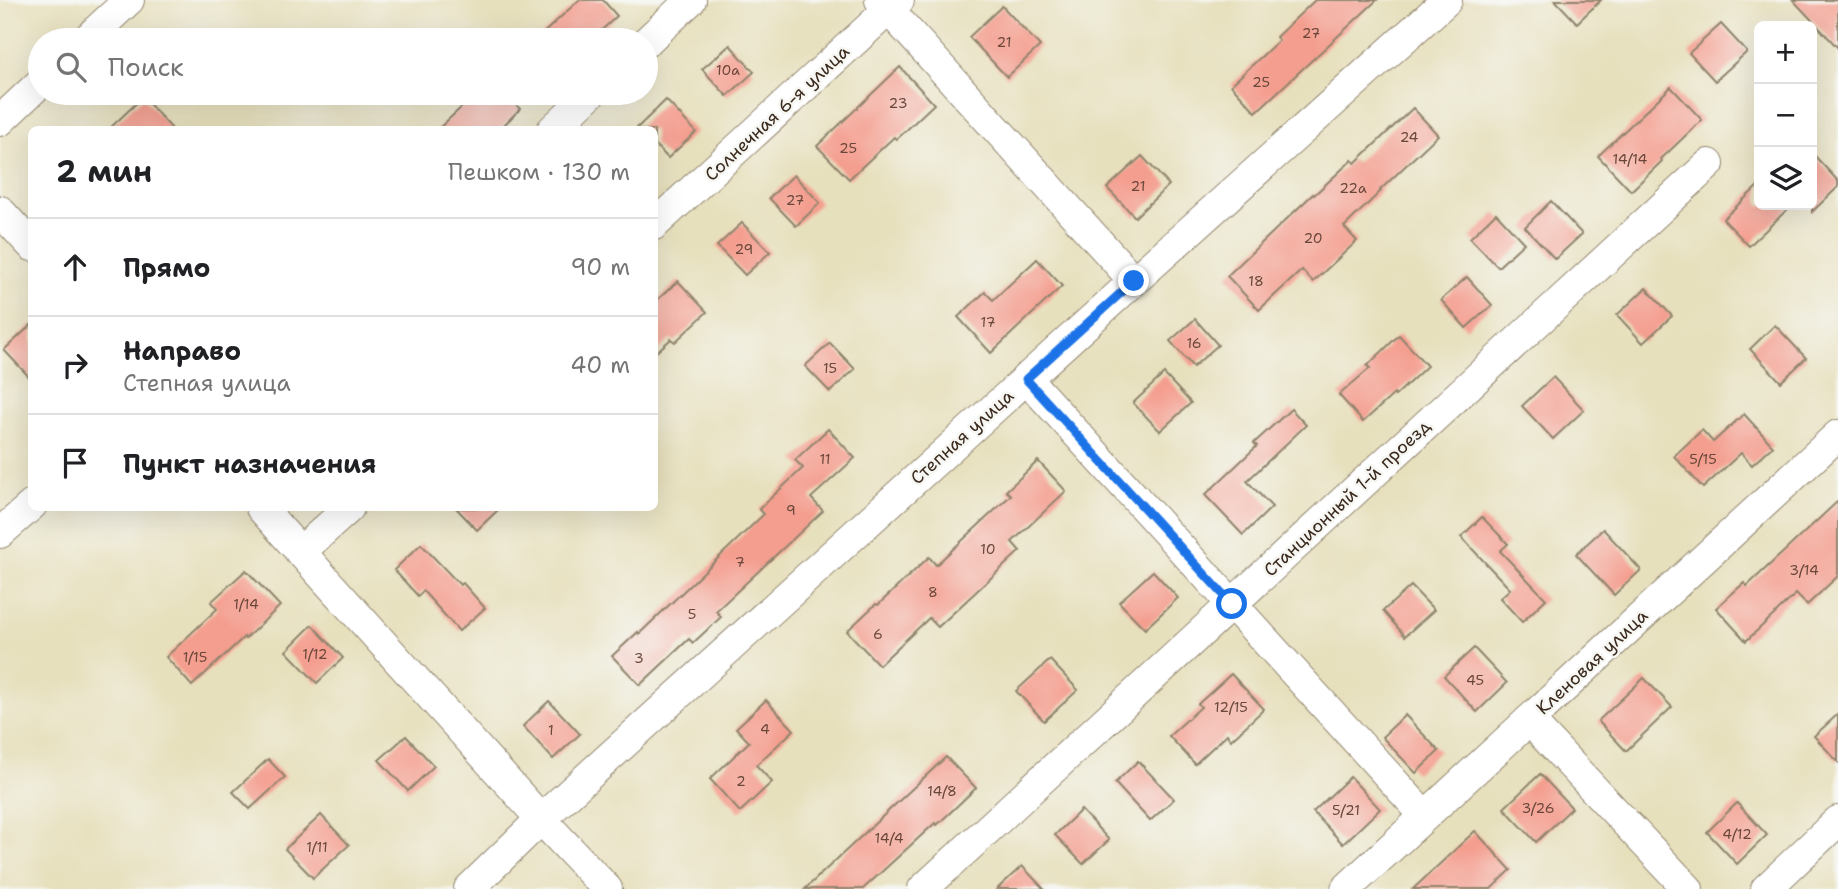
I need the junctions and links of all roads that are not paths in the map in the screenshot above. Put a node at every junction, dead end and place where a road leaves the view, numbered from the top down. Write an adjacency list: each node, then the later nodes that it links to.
1 (129, 0): 5 (street)
2 (691, 0): 6 (street)
3 (1447, 0): 15 (street, Степная улица)
4 (889, 3): 13 (street, Солнечная 6-я улица); 15 (street)
5 (99, 28)
6 (658, 31)
7 (28, 94): 9 (street)
8 (578, 105): 10 (street)
9 (0, 121)
10 (556, 126)
11 (1709, 164): 23 (street, Станционный 1-й проезд)
12 (0, 211): 14 (street)
13 (658, 221)
14 (28, 242)
15 (1134, 281): 16 (street, Степная улица)
16 (1026, 379): 23 (street); 26 (street, Степная улица)
17 (1838, 435): 24 (street, Кленовая улица)
18 (28, 508): 21 (street)
19 (264, 511): 22 (street)
20 (346, 511): 22 (street)
21 (0, 533)
22 (300, 552): 26 (street)
23 (1232, 604): 25 (street); 30 (street, Станционный 1-й проезд)
24 (1529, 720): 25 (street, Кленовая улица); 32 (street)
25 (1425, 816): 31 (street, Кленовая улица)
26 (541, 819): 28 (street, Степная улица); 29 (street)
27 (1838, 821): 33 (street)
28 (469, 889)
29 (607, 889)
30 (923, 889)
31 (1346, 889)
32 (1688, 889)
33 (1766, 889)

